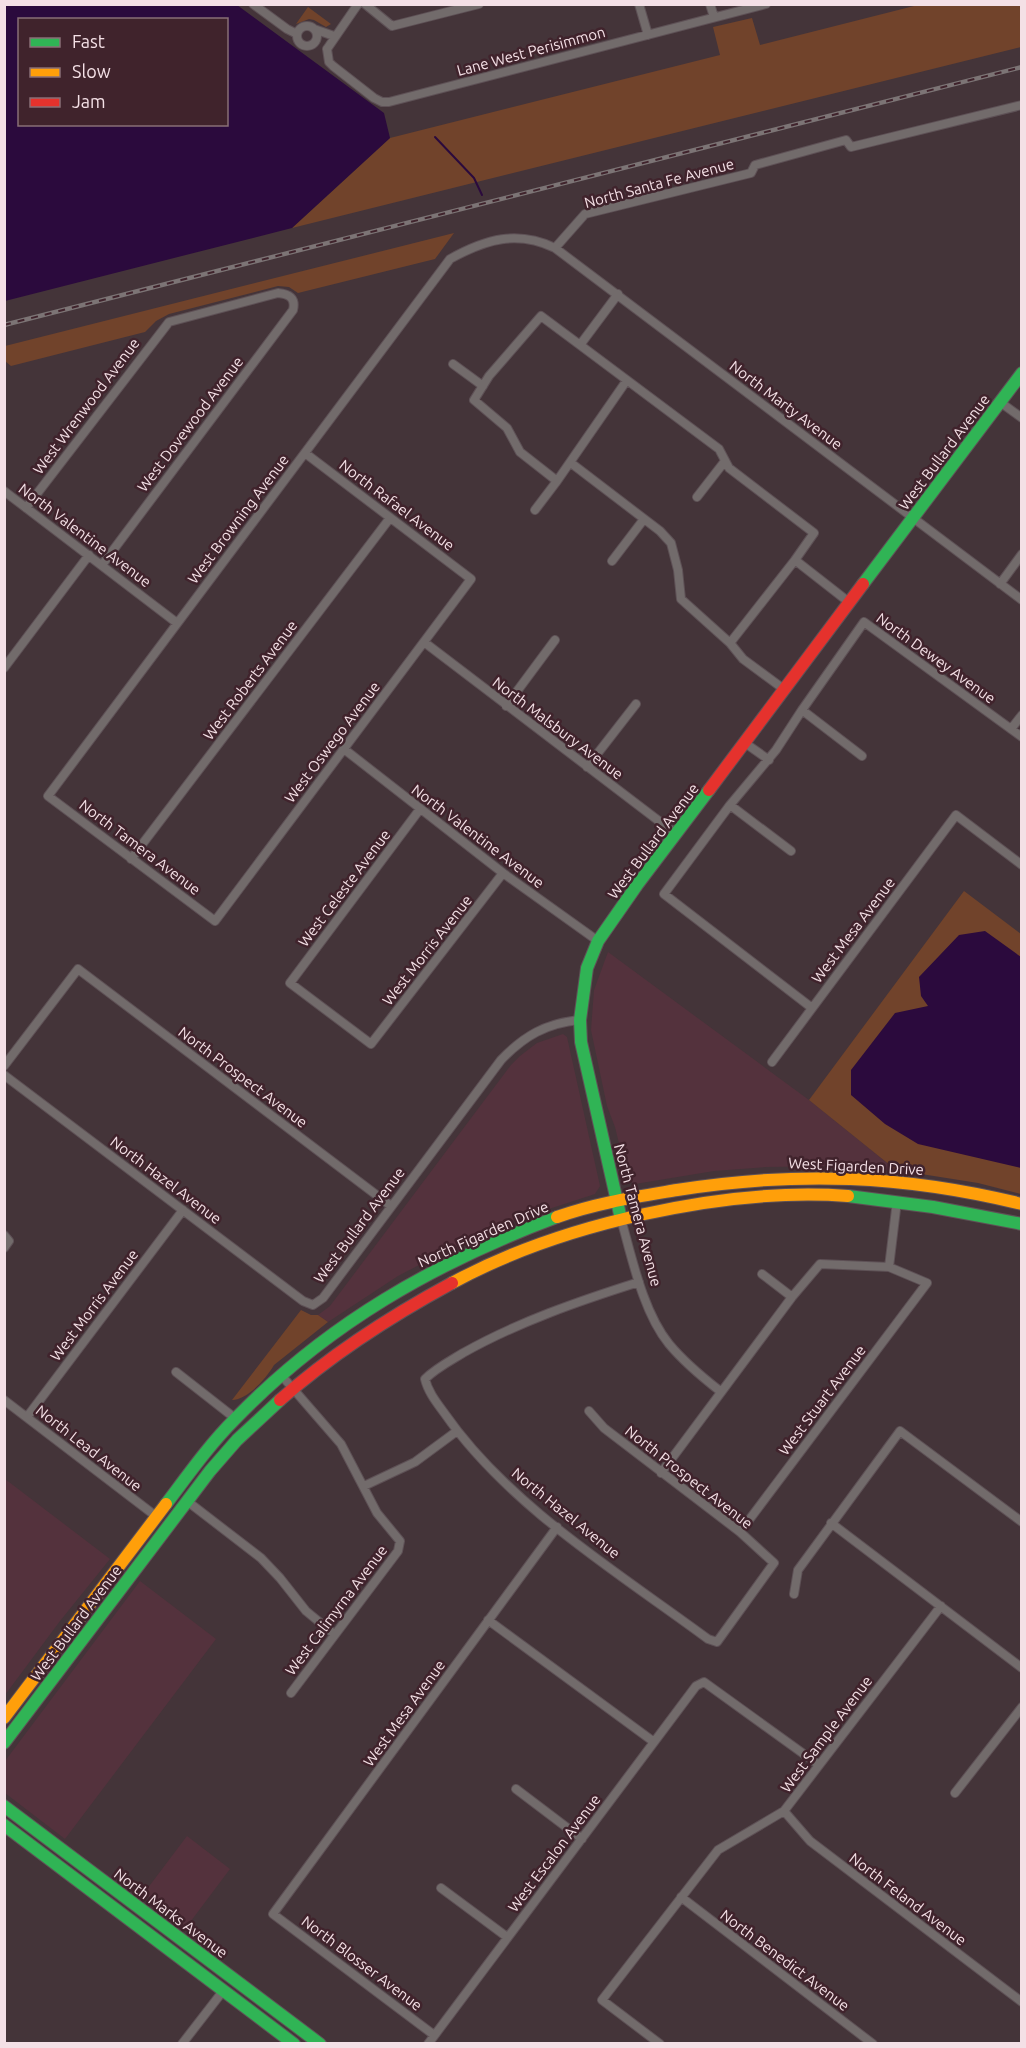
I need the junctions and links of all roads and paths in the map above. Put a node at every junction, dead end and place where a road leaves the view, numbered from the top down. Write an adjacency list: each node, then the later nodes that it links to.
1 (253, 4): 11 (street)
2 (358, 4): 13 (street)
3 (365, 4): 4 (street)
4 (479, 4)
5 (639, 4): 12 (street)
6 (710, 4): 9 (street)
7 (765, 4): 8 (street, Lane West Perisimmon)
8 (741, 7): 9 (street, Lane West Perisimmon)
9 (714, 17): 12 (street, Lane West Perisimmon)
10 (314, 29): 11 (street); 13 (street); 14 (street)
11 (297, 34): 14 (street)
12 (648, 35): 15 (street, Lane West Perisimmon)
13 (334, 36): 15 (street)
14 (310, 45): 15 (street)
15 (327, 49)
16 (1022, 105): 17 (street, North Santa Fe Avenue)
17 (555, 248): 18 (street, North Marty Avenue); 27 (street, West Browning Avenue)
18 (618, 294): 20 (street); 36 (street, North Marty Avenue)
19 (292, 297): 33 (street, West Wrenwood Avenue); 42 (street, West Dovewood Avenue)
20 (580, 345): 23 (street); 24 (street)
21 (453, 364): 24 (street)
22 (1022, 373): 25 (main road, West Bullard Avenue)
23 (627, 380): 28 (street); 29 (street)
24 (483, 386): 30 (street)
25 (1000, 402): 26 (street); 36 (main road, West Bullard Avenue)
26 (1022, 418)
27 (305, 453): 35 (street, North Rafael Avenue); 47 (street, West Browning Avenue)
28 (725, 461): 32 (street); 40 (street)
29 (571, 463): 30 (street); 37 (street)
30 (557, 481): 34 (street)
31 (4, 491): 33 (street, North Valentine Avenue)
32 (697, 497)
33 (26, 508): 39 (street, North Valentine Avenue)
34 (535, 510)
35 (390, 518): 43 (street, North Rafael Avenue); 69 (street, West Roberts Avenue)
36 (914, 518): 44 (street, North Marty Avenue); 46 (main road, West Bullard Avenue)
37 (644, 519): 41 (street); 50 (street)
38 (1022, 554): 44 (street)
39 (89, 555): 42 (street, North Valentine Avenue); 51 (street)
40 (795, 560): 46 (street); 50 (street)
41 (612, 561)
42 (102, 565): 47 (street, North Valentine Avenue)
43 (471, 579): 49 (street, West Oswego Avenue)
44 (1000, 584): 45 (street, North Marty Avenue)
45 (1022, 600)
46 (850, 603): 52 (main road, West Bullard Avenue)
47 (177, 623): 64 (street, West Browning Avenue)
48 (555, 640): 54 (street)
49 (424, 642): 54 (street, North Malsbury Avenue); 60 (street, West Oswego Avenue)
50 (730, 643): 52 (street)
51 (4, 668)
52 (785, 690): 59 (main road, West Bullard Avenue)
53 (636, 704): 63 (street)
54 (506, 706): 63 (street, North Malsbury Avenue)
55 (802, 710): 57 (street, North Dewey Avenue); 61 (street); 62 (street)
56 (1022, 715): 57 (street)
57 (1011, 729): 58 (street, North Dewey Avenue)
58 (1022, 737)
59 (745, 744): 62 (street); 67 (main road, West Bullard Avenue)
60 (344, 749): 66 (street, North Valentine Avenue); 72 (street, West Oswego Avenue)
61 (862, 756)
62 (769, 760): 65 (street)
63 (587, 767): 67 (street, North Malsbury Avenue)
64 (48, 796): 69 (street, North Tamera Avenue)
65 (730, 805): 68 (street); 74 (street)
66 (420, 809): 71 (street, North Valentine Avenue); 76 (street, West Celeste Avenue)
67 (676, 834): 73 (main road, West Bullard Avenue)
68 (791, 851)
69 (131, 859): 72 (street, North Tamera Avenue)
70 (1022, 865): 74 (street, West Mesa Avenue)
71 (503, 873): 73 (street, North Valentine Avenue); 76 (street, West Morris Avenue)
72 (214, 921)
73 (598, 941): 75 (main road, West Bullard Avenue)
74 (812, 1008): 77 (street, West Mesa Avenue)
75 (580, 1020): 80 (main road, North Tamera Avenue); 83 (street, West Bullard Avenue)
76 (371, 1044)
77 (772, 1062)
78 (4, 1066): 83 (street, North Prospect Avenue)
79 (4, 1075): 84 (street, North Hazel Avenue)
80 (617, 1200): 82 (main road, West Figarden Drive); 85 (main road, North Tamera Avenue); 93 (main road, North Figarden Drive)
81 (897, 1201): 85 (main road, West Figarden Drive); 86 (main road, West Figarden Drive); 87 (street)
82 (1022, 1204)
83 (391, 1206): 91 (street, West Bullard Avenue)
84 (183, 1210): 91 (street, North Hazel Avenue); 98 (street, West Morris Avenue)
85 (621, 1219): 89 (street, North Tamera Avenue); 94 (main road, North Figarden Drive)
86 (1022, 1224)
87 (889, 1267): 90 (street); 109 (street, West Stuart Avenue)
88 (762, 1274): 90 (street)
89 (639, 1282): 95 (street, North Tamera Avenue); 100 (street, North Hazel Avenue)
90 (792, 1297): 95 (street)
91 (314, 1305)
92 (176, 1372): 99 (street)
93 (282, 1376): 94 (street); 99 (main road, West Bullard Avenue)
94 (292, 1388): 101 (main road, West Bullard Avenue); 103 (street)
95 (720, 1392): 102 (street)
96 (4, 1400): 98 (street, North Lead Avenue)
97 (589, 1411): 102 (street, North Prospect Avenue)
98 (27, 1417): 105 (street, North Lead Avenue)
99 (236, 1419): 101 (main road); 105 (main road, West Bullard Avenue)
100 (457, 1431): 103 (street); 108 (street, North Hazel Avenue)
101 (223, 1456): 104 (main road, West Bullard Avenue)
102 (661, 1473): 109 (street, North Prospect Avenue)
103 (364, 1486): 114 (street, West Calimyrna Avenue)
104 (187, 1501): 114 (street); 116 (main road, West Bullard Avenue)
105 (157, 1517): 115 (main road, West Bullard Avenue)
106 (1022, 1522): 107 (street)
107 (831, 1523): 111 (street); 112 (street)
108 (557, 1527): 110 (street, North Hazel Avenue); 113 (street, West Mesa Avenue)
109 (740, 1532): 110 (street, North Prospect Avenue)
110 (774, 1563)
111 (794, 1594)
112 (941, 1606): 117 (street); 123 (street, West Sample Avenue)
113 (488, 1620): 121 (street); 134 (street, West Mesa Avenue)
114 (334, 1634): 118 (street, West Calimyrna Avenue)
115 (69, 1637): 116 (main road); 120 (main road, West Bullard Avenue)
116 (67, 1660): 122 (main road, West Bullard Avenue)
117 (1022, 1668)
118 (291, 1693)
119 (1022, 1707): 125 (street)
120 (4, 1718)
121 (654, 1742): 123 (street, West Escalon Avenue); 129 (street, West Escalon Avenue)
122 (4, 1743)
123 (819, 1765): 127 (street, West Sample Avenue)
124 (516, 1789): 129 (street)
125 (955, 1793)
126 (4, 1806): 133 (main road, North Marks Avenue)
127 (784, 1811): 132 (street, West Sample Avenue); 137 (street, North Feland Avenue)
128 (4, 1825): 130 (main road, North Marks Avenue)
129 (582, 1839): 135 (street, West Escalon Avenue)
130 (65, 1871): 133 (main road); 136 (main road, North Marks Avenue)
131 (441, 1888): 135 (street)
132 (681, 1897): 144 (street, West Sample Avenue); 145 (street, North Benedict Avenue)
133 (144, 1910): 138 (main road, North Marks Avenue)
134 (273, 1914): 139 (street, North Blosser Avenue)
135 (507, 1937): 139 (street, West Escalon Avenue)
136 (223, 1991): 138 (main road); 140 (street); 141 (main road, North Marks Avenue)
137 (1022, 2002)
138 (307, 2033): 142 (main road, North Marks Avenue)
139 (434, 2035): 143 (street, West Escalon Avenue)
140 (182, 2043)
141 (294, 2043)
142 (320, 2043)
143 (428, 2043)
144 (660, 2043)
145 (873, 2043)

